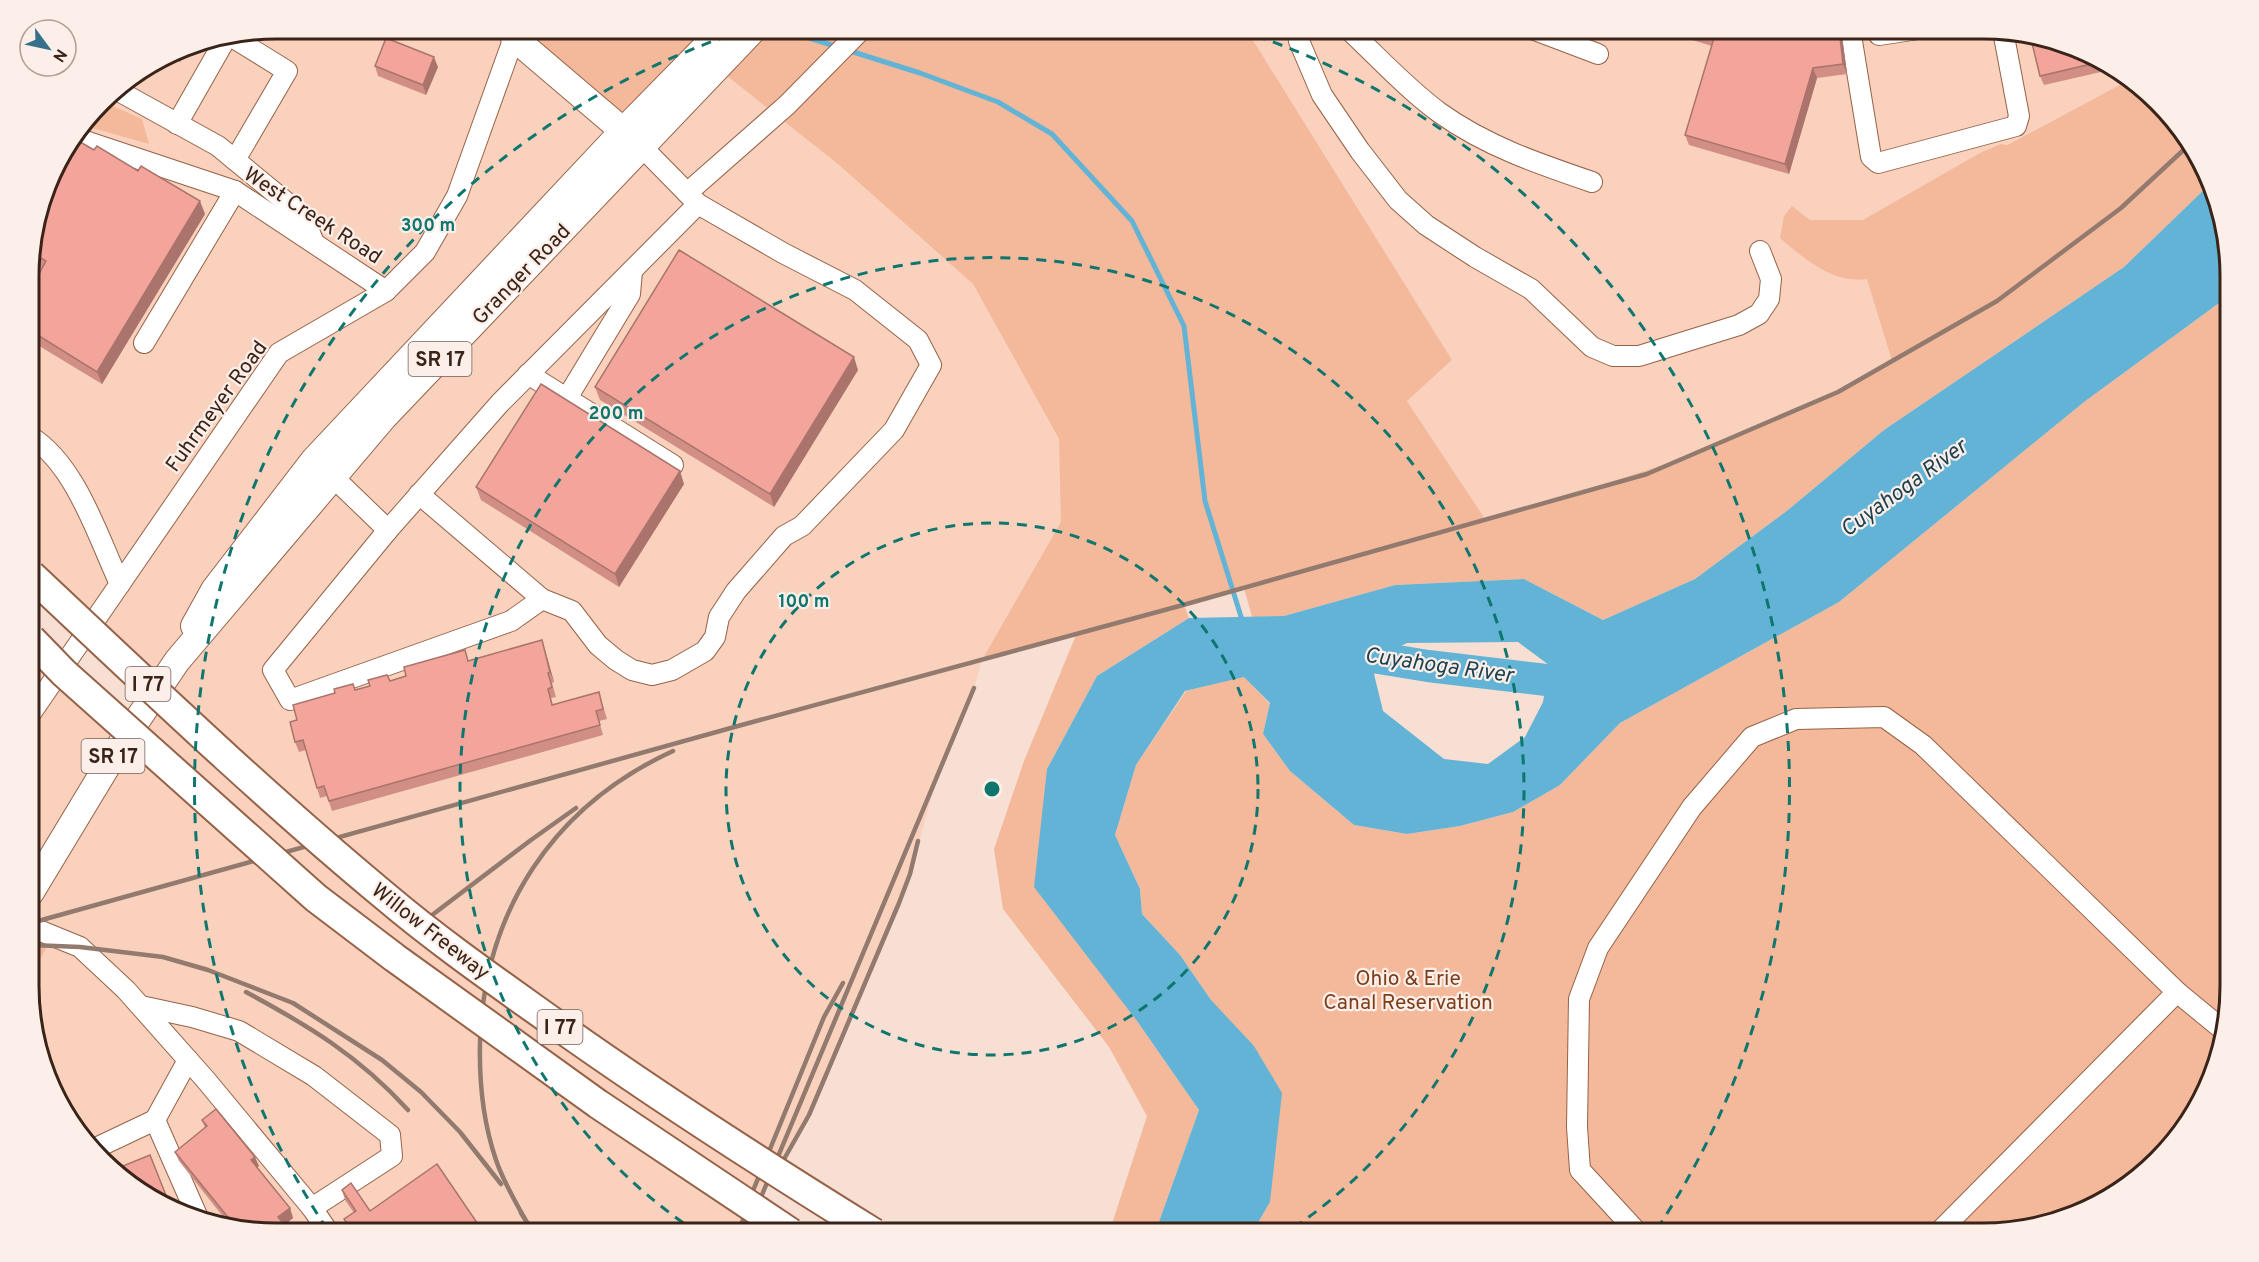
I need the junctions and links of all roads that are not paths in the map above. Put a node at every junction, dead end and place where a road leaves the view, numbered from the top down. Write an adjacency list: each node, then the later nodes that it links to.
1 (513, 39): 25 (street, Fuhrmeyer Road)
2 (521, 39): 16 (main road)
3 (713, 39): 16 (main road, Granger Road / SR 17)
4 (744, 39): 16 (main road, Granger Road / SR 17)
5 (851, 39): 21 (street)
6 (1299, 39): 23 (street)
7 (1359, 39): 19 (street)
8 (1560, 39): 13 (street)
9 (1852, 39): 10 (street)
10 (2005, 40)
11 (240, 42): 18 (street)
12 (222, 46): 15 (street)
13 (1598, 54)
14 (124, 94): 15 (street)
15 (177, 124): 18 (street)
16 (633, 138): 21 (street); 31 (main road, Granger Road / SR 17)
17 (82, 140): 20 (street, West Creek Road)
18 (235, 160): 22 (street)
19 (1592, 182)
20 (235, 191): 22 (street, West Creek Road); 26 (street)
21 (693, 199): 24 (street); 37 (street)
22 (314, 243): 25 (street, West Creek Road)
23 (1760, 251)
24 (632, 271): 27 (street); 28 (street)
25 (386, 291): 36 (street, Fuhrmeyer Road)
26 (144, 343)
27 (528, 374): 28 (street); 32 (street)
28 (567, 398): 30 (street)
29 (39, 442): 36 (street)
30 (673, 465)
31 (323, 468): 33 (street); 42 (main road, Granger Road / SR 17)
32 (419, 494): 33 (street); 37 (street)
33 (388, 530): 37 (street)
34 (39, 562): 41 (highway, bridge)
35 (39, 582): 41 (highway, Willow Freeway / I 77, bridge)
36 (120, 584): 40 (street, Fuhrmeyer Road)
37 (542, 599)
38 (39, 647): 43 (highway, Willow Freeway / I 77, bridge)
39 (39, 671): 43 (highway, bridge)
40 (39, 701)
41 (266, 794): 55 (highway, Willow Freeway / I 77, bridge)
42 (39, 878)
43 (316, 898): 54 (highway, Willow Freeway / I 77, bridge)
44 (39, 930): 46 (street)
45 (2177, 992): 47 (street); 56 (street); 57 (street)
46 (141, 1006): 48 (street); 52 (street)
47 (2217, 1024)
48 (188, 1060): 49 (street); 52 (street)
49 (155, 1120): 50 (street); 51 (street)
50 (101, 1146)
51 (194, 1208)
52 (312, 1208): 53 (street)
53 (322, 1223)
54 (776, 1223)
55 (858, 1223)
56 (1629, 1223)
57 (1948, 1223)

